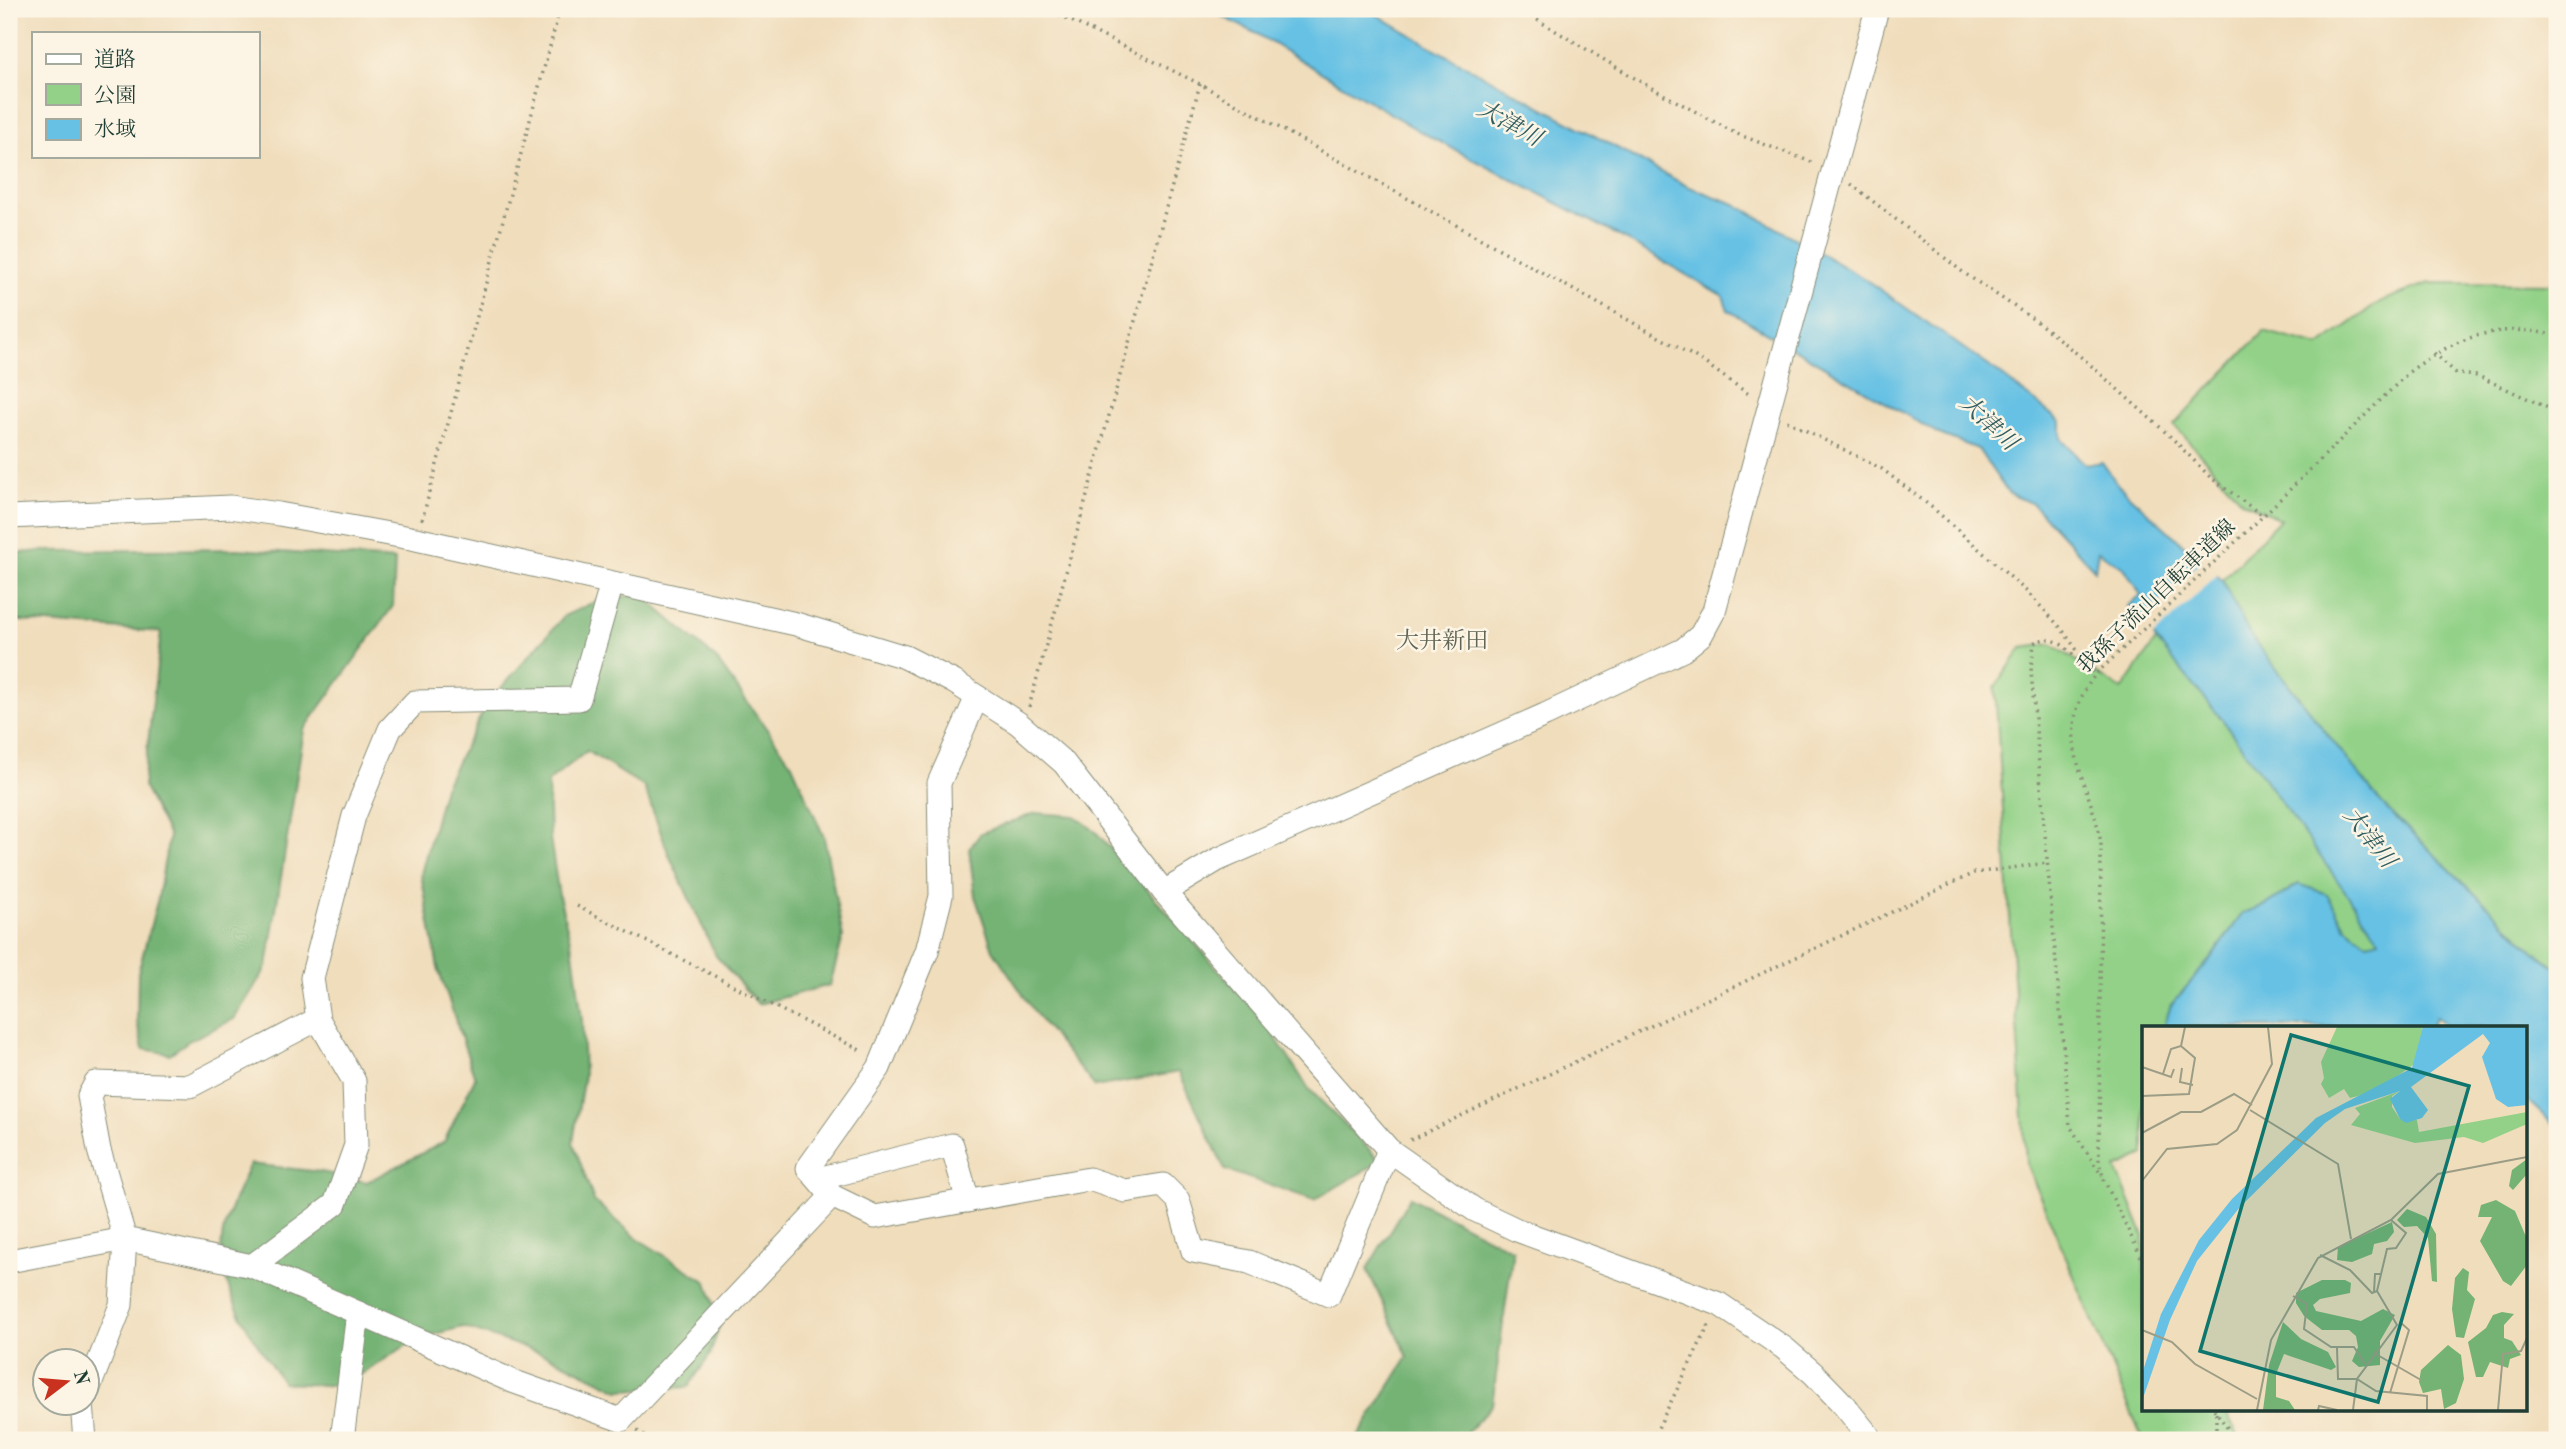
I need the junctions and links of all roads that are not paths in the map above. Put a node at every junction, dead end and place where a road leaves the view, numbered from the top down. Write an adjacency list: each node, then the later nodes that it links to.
1 (1877, 9): 5 (street)
2 (9, 517): 3 (street)
3 (612, 583): 4 (street); 6 (street)
4 (977, 697): 5 (street); 8 (street)
5 (1164, 892): 7 (street)
6 (318, 1019): 10 (street); 12 (street)
7 (1390, 1150): 9 (street); 18 (street)
8 (825, 1188): 9 (street); 9 (street); 13 (street)
9 (968, 1201)
10 (125, 1239): 11 (street); 12 (street); 14 (street)
11 (9, 1261)
12 (252, 1266): 13 (street)
13 (358, 1313): 17 (street)
14 (102, 1354)
15 (83, 1418): 16 (street)
16 (85, 1440)
17 (342, 1440)
18 (1872, 1440)

